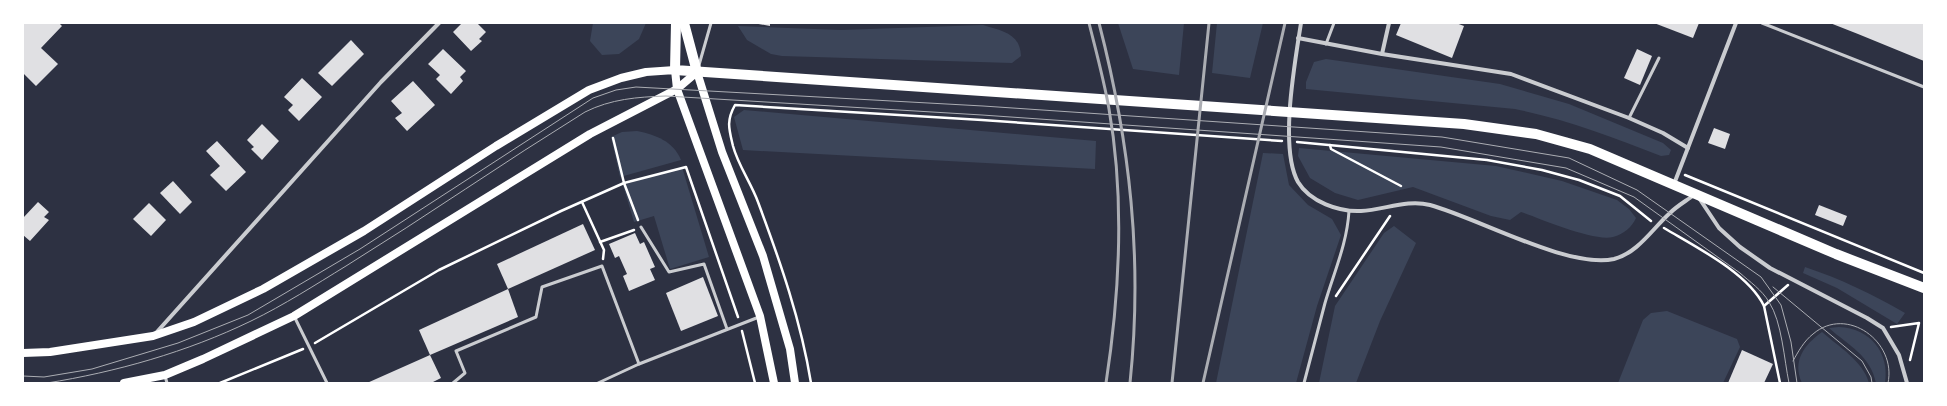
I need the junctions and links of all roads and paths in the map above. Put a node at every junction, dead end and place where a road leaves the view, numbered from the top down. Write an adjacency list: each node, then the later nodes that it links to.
1 (439, 23): 48 (street)
2 (676, 23): 14 (main road)
3 (684, 23): 15 (main road)
4 (710, 23): 15 (lane)
5 (1301, 23): 10 (street)
6 (1334, 23): 11 (lane)
7 (1389, 23): 12 (street)
8 (1736, 23): 24 (street)
9 (1762, 23): 16 (lane)
10 (1298, 38): 11 (street); 31 (street)
11 (1326, 44): 12 (street)
12 (1382, 54): 18 (street)
13 (1659, 58): 18 (lane)
14 (675, 70): 15 (main road); 17 (main road); 48 (main road)
15 (697, 72): 17 (main road); 27 (main road); 61 (main road)
16 (1924, 88)
17 (677, 89): 43 (main road); 44 (main road)
18 (1629, 118): 24 (street)
19 (613, 138): 26 (path)
20 (1288, 142): 23 (path)
21 (1296, 142): 22 (path)
22 (1329, 145): 28 (path); 33 (path)
23 (734, 147)
24 (1688, 148): 25 (street)
25 (1679, 172): 27 (street); 38 (path)
26 (624, 183): 30 (path); 34 (path); 45 (path)
27 (1674, 184): 29 (main road)
28 (1401, 186)
29 (1696, 193): 31 (street); 39 (main road); 46 (street)
30 (582, 202): 36 (path); 49 (path)
31 (1350, 211): 62 (lane)
32 (1393, 211): 41 (path)
33 (1642, 214)
34 (641, 227): 36 (path); 47 (lane)
35 (1679, 237): 42 (path)
36 (600, 242): 37 (path)
37 (602, 266): 51 (lane); 57 (lane)
38 (1924, 273)
39 (1924, 288)
40 (1795, 289): 42 (path)
41 (1334, 300)
42 (1764, 306): 63 (path)
43 (294, 316): 49 (lane); 53 (main road)
44 (760, 316): 45 (lane); 60 (main road)
45 (740, 324): 47 (lane); 59 (path)
46 (1883, 328): 52 (street); 52 (path)
47 (727, 329): 51 (lane)
48 (153, 336): 50 (main road)
49 (309, 347): 55 (path); 56 (lane)
50 (23, 353)
51 (640, 364): 58 (lane)
52 (1905, 374): 64 (street)
53 (166, 379): 54 (main road)
54 (124, 383)
55 (220, 383)
56 (327, 383)
57 (452, 383)
58 (600, 383)
59 (755, 383)
60 (774, 383)
61 (795, 383)
62 (1304, 383)
63 (1780, 383)
64 (1907, 383)

